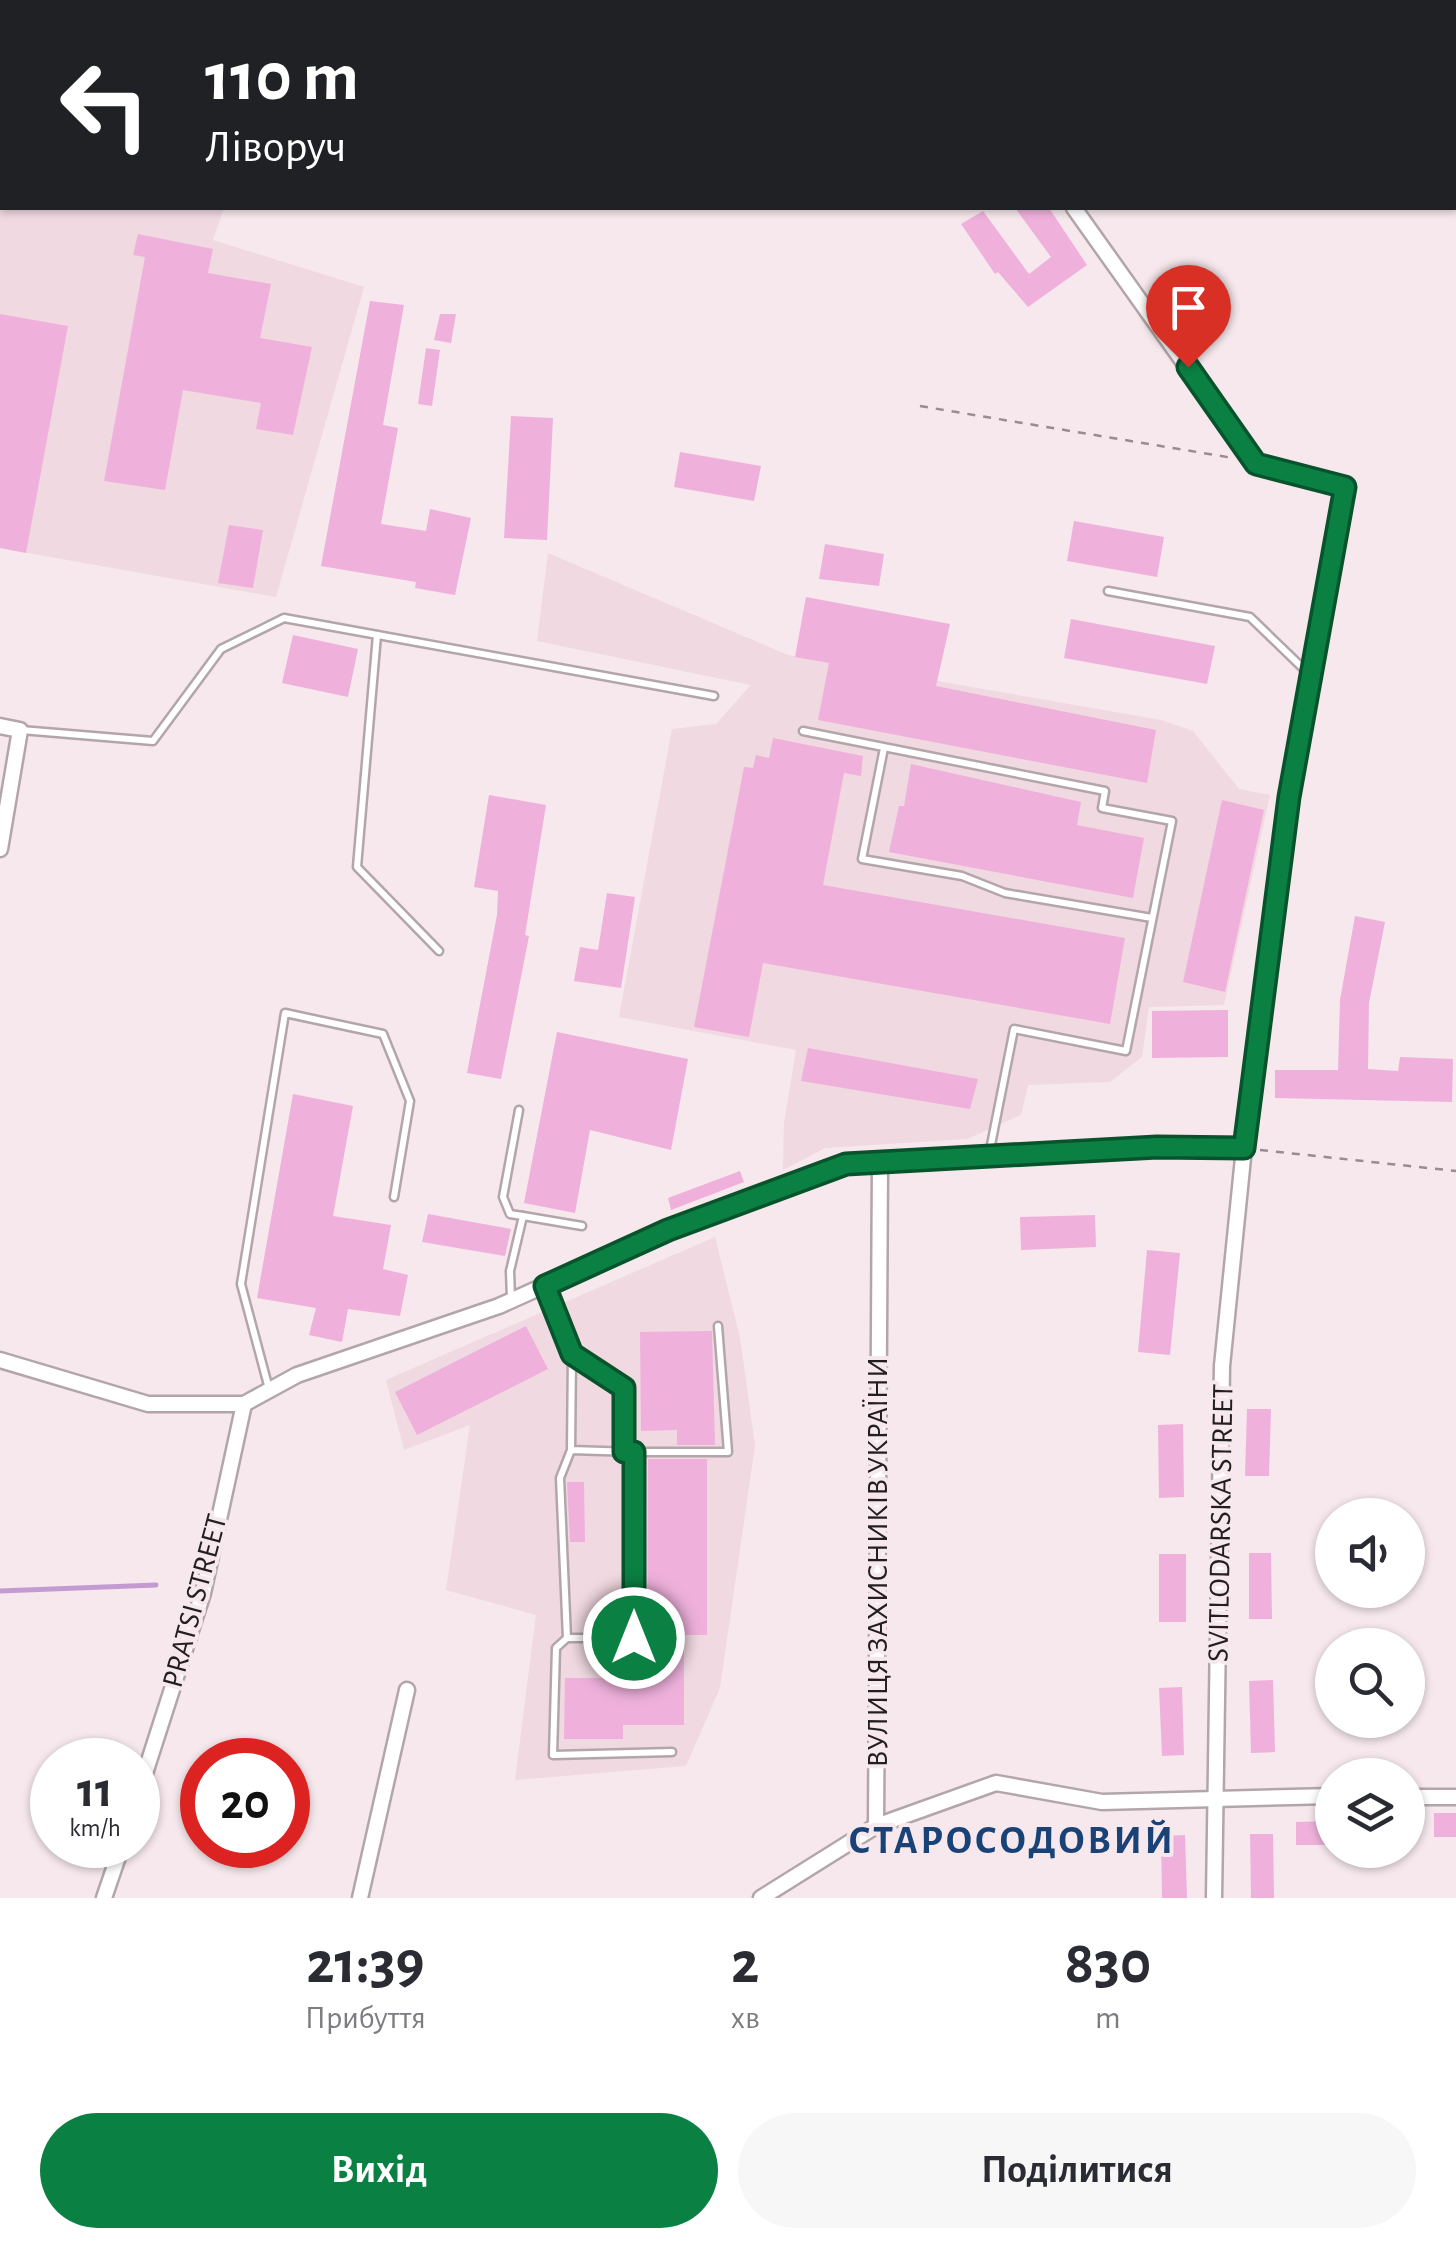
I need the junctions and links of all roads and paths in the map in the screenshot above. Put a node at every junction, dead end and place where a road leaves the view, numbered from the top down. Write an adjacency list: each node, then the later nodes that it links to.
1 (1075, 210): 3 (street)
2 (920, 406): 3 (path)
3 (1254, 462): 6 (street, SVITLODARSKA STREET)
4 (1108, 590): 6 (lane)
5 (376, 635): 7 (lane); 9 (lane); 14 (lane)
6 (1311, 676): 16 (street, SVITLODARSKA STREET)
7 (714, 696)
8 (0, 726): 9 (street)
9 (20, 730): 12 (street)
10 (803, 731): 11 (lane)
11 (884, 748): 13 (lane); 13 (lane)
12 (0, 850)
13 (1152, 918): 17 (lane)
14 (440, 951)
15 (519, 1110): 21 (lane)
16 (1244, 1148): 17 (street); 19 (path); 37 (street, SVITLODARSKA STREET)
17 (989, 1156): 18 (street)
18 (880, 1162): 23 (street); 41 (street, ВУЛИЦЯ ЗАХИСНИКІВ УКРАЇНИ)
19 (1456, 1171)
20 (394, 1197): 28 (lane)
21 (522, 1216): 22 (lane); 24 (lane)
22 (582, 1226)
23 (545, 1286): 24 (street); 26 (lane)
24 (511, 1300): 28 (street)
25 (718, 1326): 32 (lane)
26 (572, 1354): 30 (lane); 31 (lane)
27 (0, 1360): 29 (street)
28 (269, 1390): 29 (street)
29 (244, 1404): 35 (street, PRATSI STREET)
30 (571, 1450): 31 (lane); 33 (lane)
31 (624, 1452): 32 (lane)
32 (634, 1452): 33 (lane)
33 (567, 1638): 36 (lane)
34 (407, 1690): 44 (street)
35 (156, 1738)
36 (672, 1752)
37 (1216, 1796): 38 (street); 41 (street); 46 (street, SVITLODARSKA STREET)
38 (1315, 1796)
39 (1425, 1797): 40 (street)
40 (1456, 1797)
41 (876, 1826): 45 (street)
42 (114, 1868): 43 (street)
43 (104, 1898)
44 (360, 1898)
45 (760, 1898)
46 (1214, 1898)

